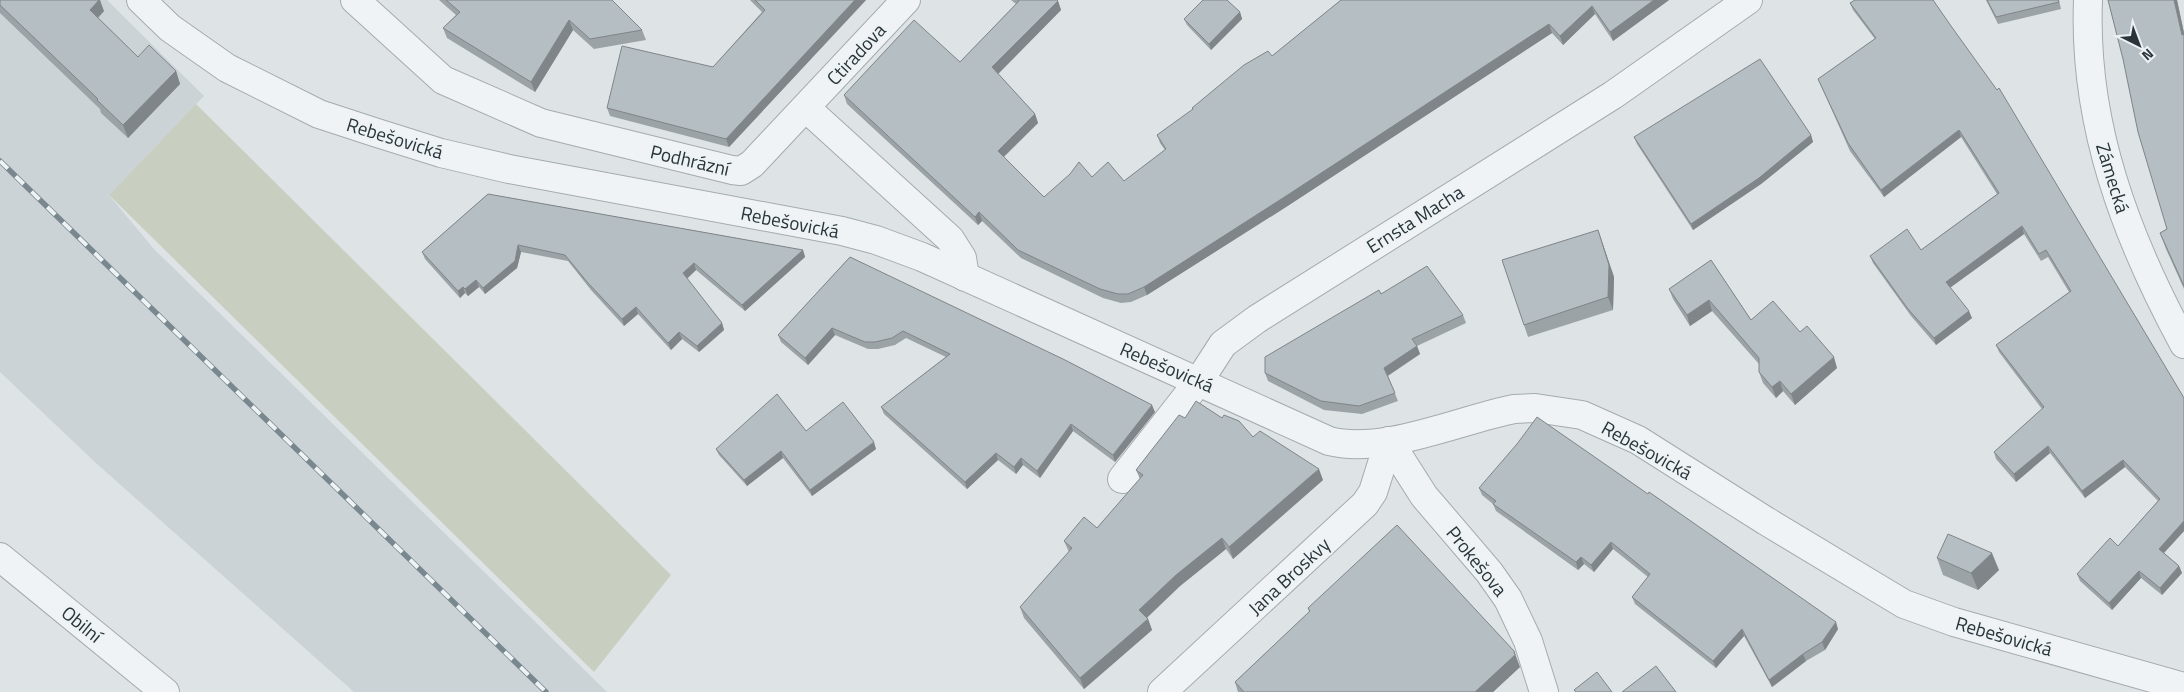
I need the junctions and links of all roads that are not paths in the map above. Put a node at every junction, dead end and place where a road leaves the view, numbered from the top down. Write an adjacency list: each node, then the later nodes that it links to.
1 (141, 0): 7 (street, Rebešovická)
2 (355, 0): 6 (street, Podhrázní)
3 (906, 0): 6 (street, Ctiradova)
4 (1748, 0): 9 (street, Ernsta Macha)
5 (2088, 0): 8 (street, Zámecká)
6 (806, 108): 7 (street)
7 (965, 277): 9 (street, Rebešovická)
8 (2184, 344)
9 (1199, 381): 10 (street, Rebešovická); 11 (street, Ernsta Macha)
10 (1389, 441): 13 (street, Rebešovická); 15 (street, Jana Broskvy); 16 (street, Prokešova)
11 (1122, 479)
12 (0, 557): 14 (street, Obilní)
13 (2184, 687)
14 (165, 692)
15 (1162, 692)
16 (1544, 692)

